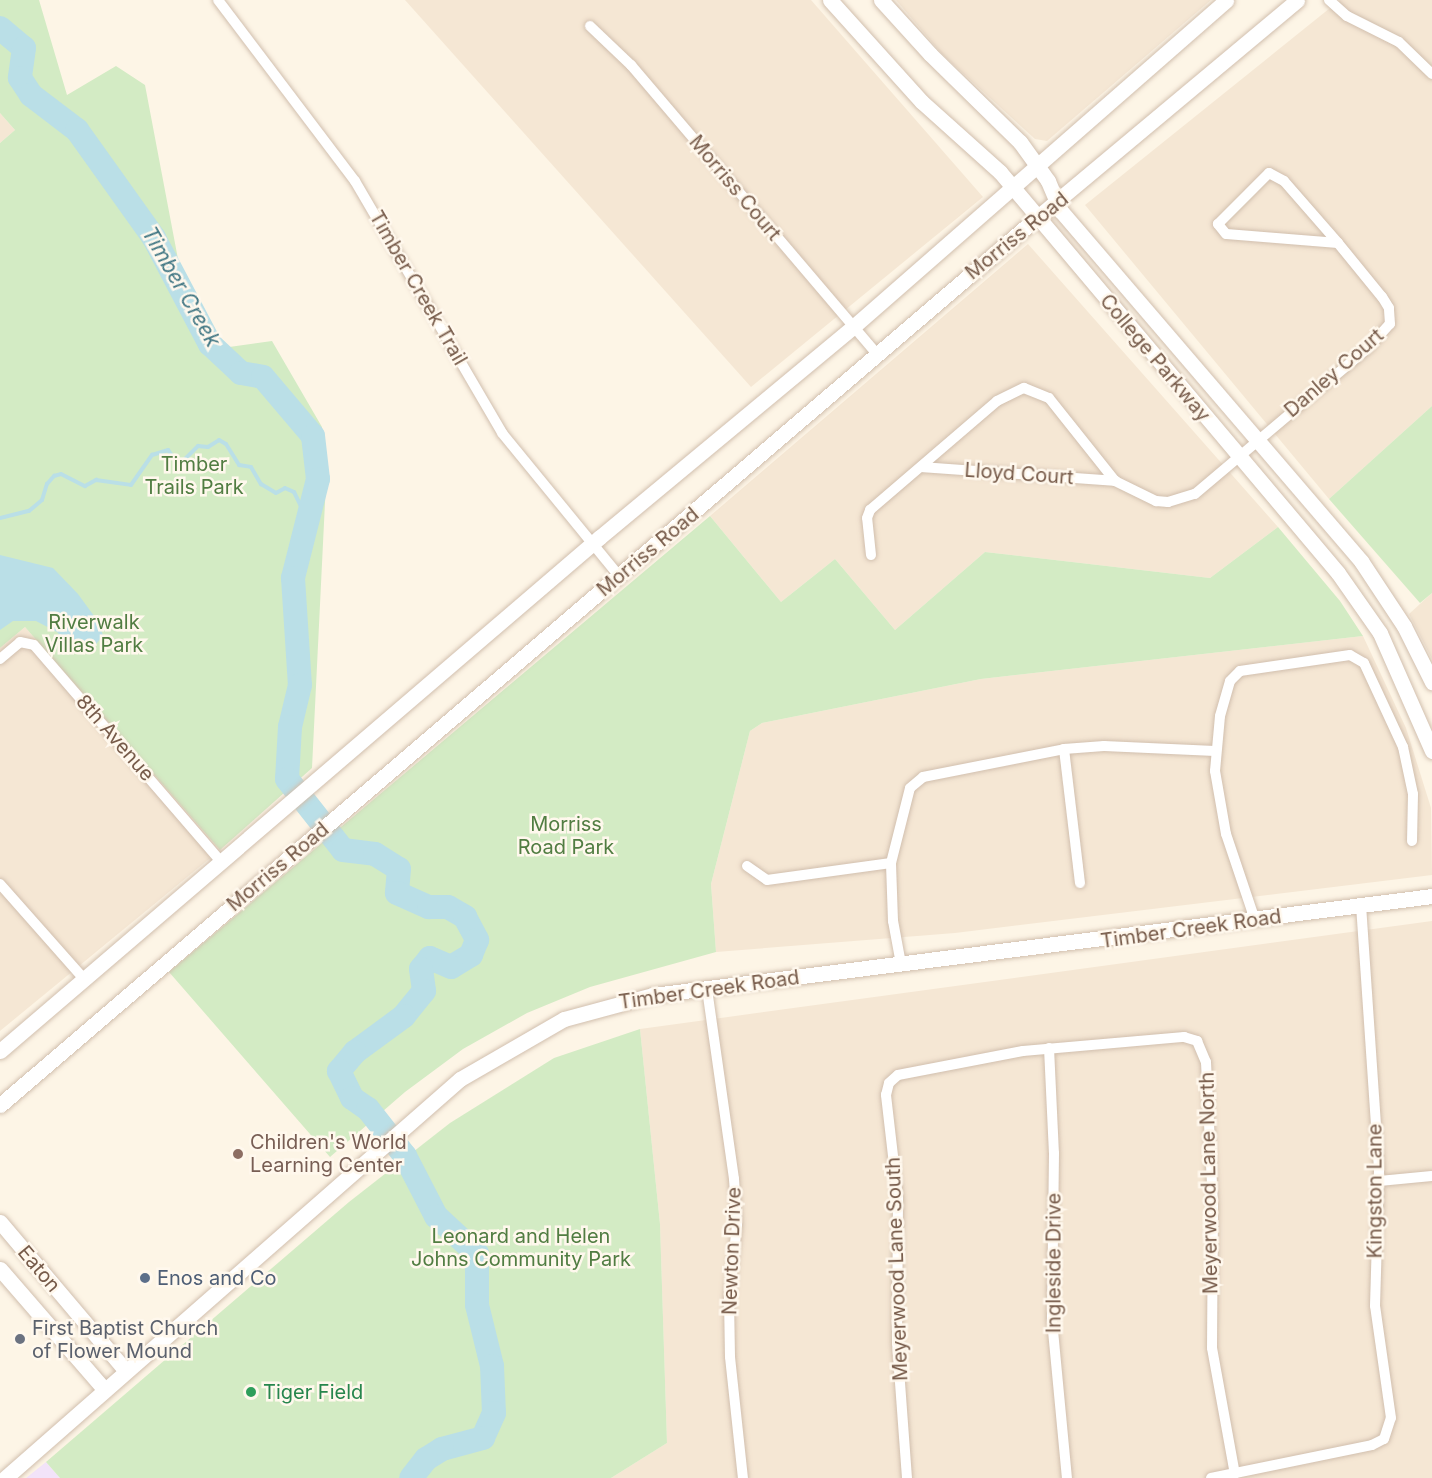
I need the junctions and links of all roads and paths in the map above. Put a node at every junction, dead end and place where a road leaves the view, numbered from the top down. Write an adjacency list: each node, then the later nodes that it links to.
1 (218, 0): 20 (street, Timber Creek Trail)
2 (830, 0): 10 (main road, College Parkway)
3 (881, 0): 9 (main road, College Parkway)
4 (1226, 0): 9 (main road, Morriss Road)
5 (1297, 0): 11 (main road, Morriss Road)
6 (1329, 0): 8 (street)
7 (590, 26): 14 (street, Morriss Court)
8 (1432, 74)
9 (1037, 165): 10 (main road, Morriss Road); 11 (main road, College Parkway)
10 (1012, 187): 12 (main road, College Parkway); 14 (main road, Morriss Road)
11 (1058, 203): 12 (main road, Morriss Road); 16 (main road, College Parkway)
12 (1036, 218): 15 (main road, Morriss Road); 17 (main road, College Parkway)
13 (1338, 243): 13 (street, Danley Court); 16 (street, Danley Court)
14 (853, 327): 15 (street, Morriss Court); 20 (main road, Morriss Road)
15 (877, 354): 22 (main road, Morriss Road)
16 (1258, 438): 17 (street, Lloyd Court); 24 (main road, College Parkway)
17 (1239, 456): 19 (street, Lloyd Court); 27 (main road, College Parkway)
18 (922, 467): 19 (street, Lloyd Court); 19 (street, Lloyd Court); 21 (street, Lloyd Court)
19 (1116, 481)
20 (592, 545): 22 (street, Timber Creek Trail); 30 (main road, Morriss Road)
21 (871, 555)
22 (619, 576): 42 (main road, Morriss Road)
23 (0, 659): 30 (street, 8th Avenue)
24 (1432, 682)
25 (1064, 749): 26 (street); 29 (street); 32 (street)
26 (1215, 751): 28 (street); 36 (street)
27 (1432, 751)
28 (1412, 841)
29 (891, 862): 31 (street); 37 (street)
30 (222, 863): 38 (main road, Morriss Road)
31 (747, 866)
32 (1080, 883)
33 (2, 891): 38 (street)
34 (1432, 896): 35 (main road, Timber Creek Road)
35 (1361, 906): 36 (main road, Timber Creek Road); 44 (street, Kingston Lane)
36 (1255, 920): 37 (main road, Timber Creek Road)
37 (901, 964): 39 (main road, Timber Creek Road)
38 (85, 980): 41 (main road, Morriss Road)
39 (707, 989): 47 (main road, Timber Creek Road); 51 (street, Newton Drive)
40 (1049, 1048): 49 (street, Meyerwood Lane North); 52 (street, Meyerwood Lane South); 53 (street, Ingleside Drive)
41 (0, 1051)
42 (0, 1105)
43 (1432, 1176): 44 (street)
44 (1379, 1181): 49 (street, Kingston Lane)
45 (0, 1222): 47 (main road, Eaton)
46 (0, 1269): 48 (main road, Eaton)
47 (125, 1370): 48 (main road, Timber Creek Road)
48 (104, 1389): 50 (main road, Timber Creek Road)
49 (1235, 1474): 54 (street)
50 (5, 1478)
51 (743, 1478)
52 (907, 1478)
53 (1067, 1478)
54 (1211, 1478)

